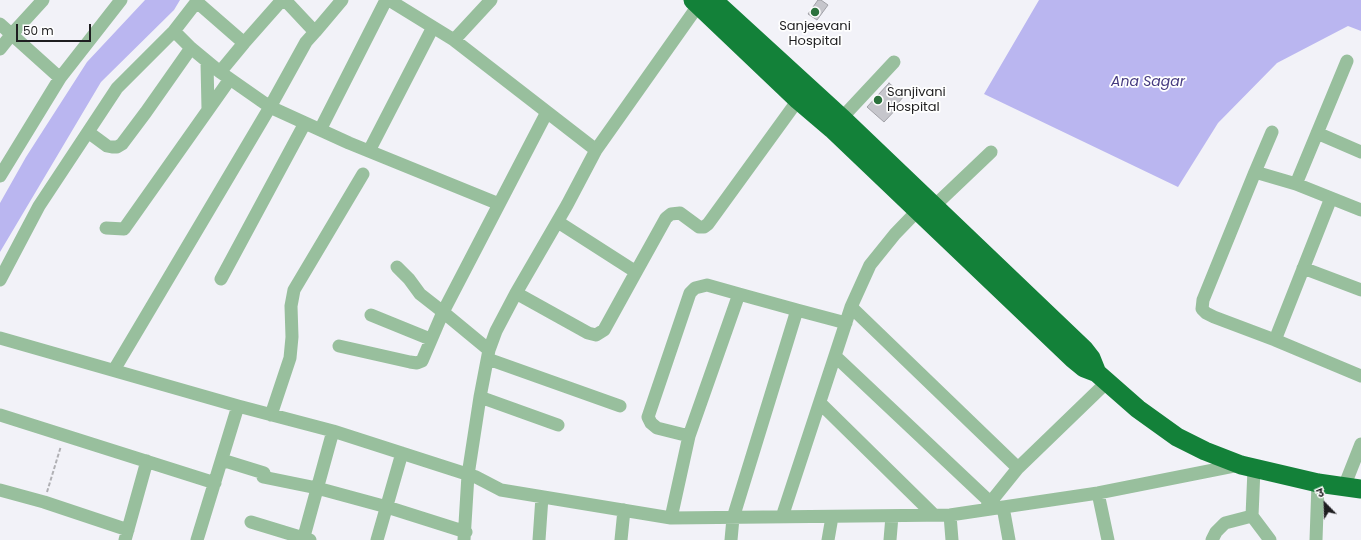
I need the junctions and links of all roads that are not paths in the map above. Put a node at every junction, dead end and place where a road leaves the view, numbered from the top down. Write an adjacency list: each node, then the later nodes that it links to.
1 (43, 0): 15 (street)
2 (121, 0): 24 (street)
3 (282, 0): 17 (street)
4 (285, 0): 14 (street)
5 (342, 0): 14 (street)
6 (386, 0): 31 (street)
7 (389, 0): 12 (street)
8 (491, 0): 16 (street)
9 (197, 1): 13 (street); 17 (street)
10 (702, 1): 25 (highway); 30 (highway); 35 (street)
11 (0, 24): 15 (street)
12 (433, 27): 16 (street); 36 (street)
13 (174, 31): 18 (street); 32 (street)
14 (315, 32): 26 (street)
15 (12, 34): 19 (street); 24 (street)
16 (454, 40): 28 (street)
17 (244, 43): 23 (street)
18 (191, 48): 21 (street); 32 (street)
19 (0, 50)
20 (1347, 61): 34 (street)
21 (207, 62): 23 (street); 27 (street)
22 (894, 62): 30 (street)
23 (225, 76): 26 (street); 27 (street)
24 (60, 78): 41 (street)
25 (798, 100): 30 (highway); 51 (street)
26 (270, 107): 29 (street); 68 (street)
27 (208, 110): 48 (street)
28 (547, 112): 35 (street); 44 (street)
29 (305, 123): 31 (street); 52 (street)
30 (837, 123): 45 (highway)
31 (320, 130): 36 (street)
32 (88, 132): 53 (street)
33 (1272, 132): 39 (street)
34 (1316, 134): 38 (street); 42 (street)
35 (596, 150): 47 (street)
36 (369, 151): 44 (street)
37 (991, 152): 45 (street)
38 (1361, 152)
39 (1255, 172): 42 (street); 64 (street)
40 (363, 174): 75 (street)
41 (0, 176)
42 (1296, 184): 43 (street)
43 (1331, 198): 46 (street); 50 (street)
44 (499, 204): 59 (street)
45 (926, 208): 57 (street); 70 (highway)
46 (1361, 210)
47 (558, 222): 51 (street); 55 (street)
48 (106, 228)
49 (397, 267): 59 (street)
50 (1303, 268): 54 (street); 64 (street)
51 (636, 272): 55 (street)
52 (221, 279)
53 (0, 280)
54 (1361, 290)
55 (516, 293): 66 (street)
56 (738, 294): 58 (street); 79 (street); 79 (street)
57 (851, 307): 61 (street); 85 (street)
58 (798, 310): 61 (street); 104 (street)
59 (443, 312): 63 (street); 66 (street)
60 (371, 316): 63 (street)
61 (846, 323): 67 (street)
62 (0, 338): 68 (street)
63 (430, 339): 65 (street)
64 (1275, 340): 69 (street)
65 (339, 346)
66 (488, 355): 71 (street); 74 (street)
67 (835, 356): 72 (street); 95 (street)
68 (114, 370): 73 (street)
69 (1361, 376)
70 (1102, 378): 84 (highway); 85 (street)
71 (480, 397): 77 (street); 86 (street)
72 (820, 403): 97 (street); 101 (street)
73 (238, 406): 75 (street); 82 (street)
74 (620, 406)
75 (271, 415): 78 (street)
76 (1, 418): 83 (street)
77 (558, 425)
78 (333, 431): 81 (street); 89 (street)
79 (689, 436): 103 (street)
80 (1361, 444): 90 (street)
81 (402, 453): 86 (street); 94 (street)
82 (222, 460): 87 (street); 89 (street)
83 (147, 461): 87 (street); 106 (street)
84 (1247, 467): 88 (highway); 92 (street); 100 (street)
85 (1018, 468): 95 (street)
86 (468, 476): 93 (street); 107 (street)
87 (215, 483): 109 (street)
88 (1318, 483): 90 (highway); 121 (street)
89 (317, 488): 94 (street); 108 (street)
90 (1353, 488)
91 (0, 490): 106 (street)
92 (1098, 493): 95 (street); 118 (street)
93 (542, 497): 96 (street); 111 (street)
94 (387, 507): 107 (street); 110 (street)
95 (993, 507): 98 (street); 117 (street)
96 (624, 510): 103 (street); 112 (street)
97 (934, 515): 98 (street); 99 (street)
98 (950, 515): 116 (street)
99 (892, 516): 102 (street); 115 (street)
100 (1252, 516): 119 (street); 120 (street)
101 (782, 517): 102 (street); 104 (street)
102 (832, 517): 114 (street)
103 (671, 518): 104 (street)
104 (733, 518): 113 (street)
105 (251, 522): 108 (street)
106 (126, 535)
107 (465, 536)
108 (305, 539)
109 (197, 540)
110 (378, 540)
111 (539, 540)
112 (621, 540)
113 (731, 540)
114 (828, 540)
115 (890, 540)
116 (952, 540)
117 (1009, 540)
118 (1108, 540)
119 (1212, 540)
120 (1270, 540)
121 (1316, 540)

